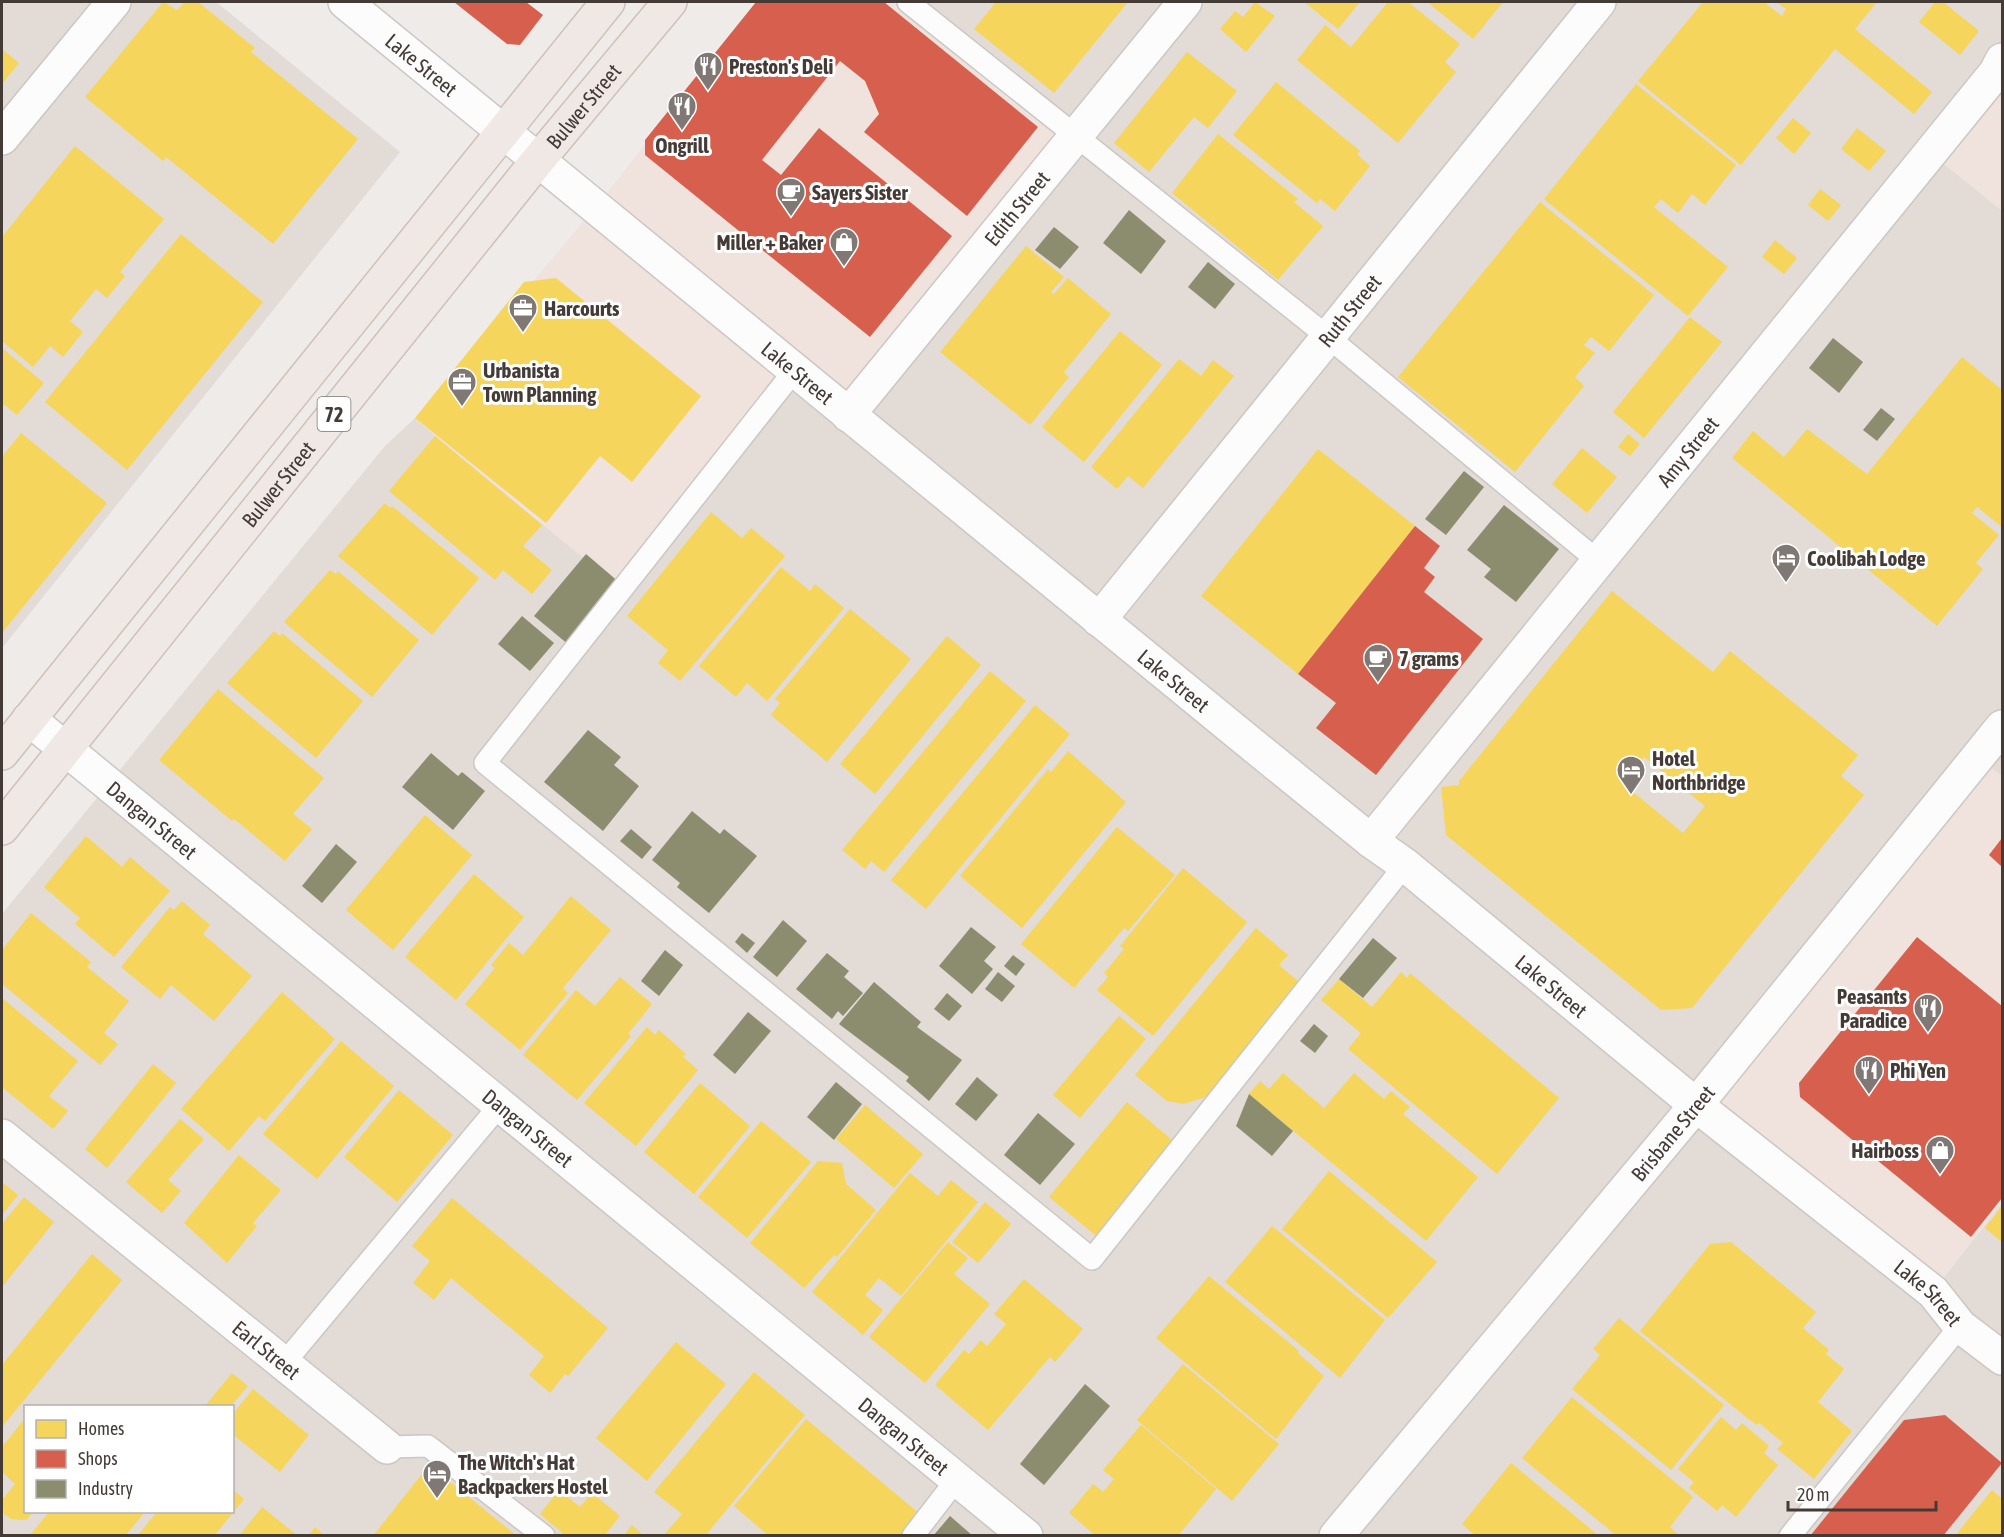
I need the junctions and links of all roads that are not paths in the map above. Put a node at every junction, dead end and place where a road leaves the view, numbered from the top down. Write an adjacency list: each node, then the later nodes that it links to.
1 (114, 2): 11 (street)
2 (345, 2): 9 (street, Lake Street)
3 (608, 2): 9 (main road, 72)
4 (670, 2): 12 (main road, Bulwer Street / 72)
5 (908, 2): 10 (lane)
6 (1185, 2): 10 (street, Edith Street)
7 (1599, 2): 13 (street, Ruth Street)
8 (2002, 60): 16 (street, Amy Street)
9 (505, 131): 12 (street, Lake Street); 18 (main road, 72)
10 (1075, 136): 13 (lane); 15 (street, Edith Street)
11 (2, 138)
12 (539, 159): 14 (street, Lake Street); 20 (main road, Bulwer Street / 72)
13 (1328, 337): 16 (lane); 17 (street, Ruth Street)
14 (794, 371): 15 (street, Lake Street); 24 (lane)
15 (848, 415): 17 (street, Lake Street)
16 (1598, 561): 23 (street, Amy Street)
17 (1099, 620): 23 (street, Lake Street)
18 (29, 718): 20 (street, Dangan Street); 21 (main road, 72)
19 (2002, 727): 25 (street, Brisbane Street)
20 (65, 749): 22 (main road, Bulwer Street / 72); 26 (street, Dangan Street)
21 (2, 753)
22 (2, 828)
23 (1371, 841): 24 (street, Lake Street)
24 (1405, 865): 25 (street, Lake Street)
25 (1696, 1105): 28 (street, Lake Street); 36 (street, Brisbane Street)
26 (499, 1106): 30 (lane); 32 (street, Dangan Street)
27 (2, 1136): 30 (street, Earl Street)
28 (1960, 1326): 29 (street, Lake Street); 37 (lane)
29 (2002, 1358)
30 (285, 1362): 31 (street, Earl Street)
31 (387, 1447): 33 (lane, Earl Street)
32 (957, 1479): 34 (lane); 35 (street, Dangan Street)
33 (544, 1536)
34 (912, 1536)
35 (1026, 1536)
36 (1336, 1536)
37 (1790, 1536)

